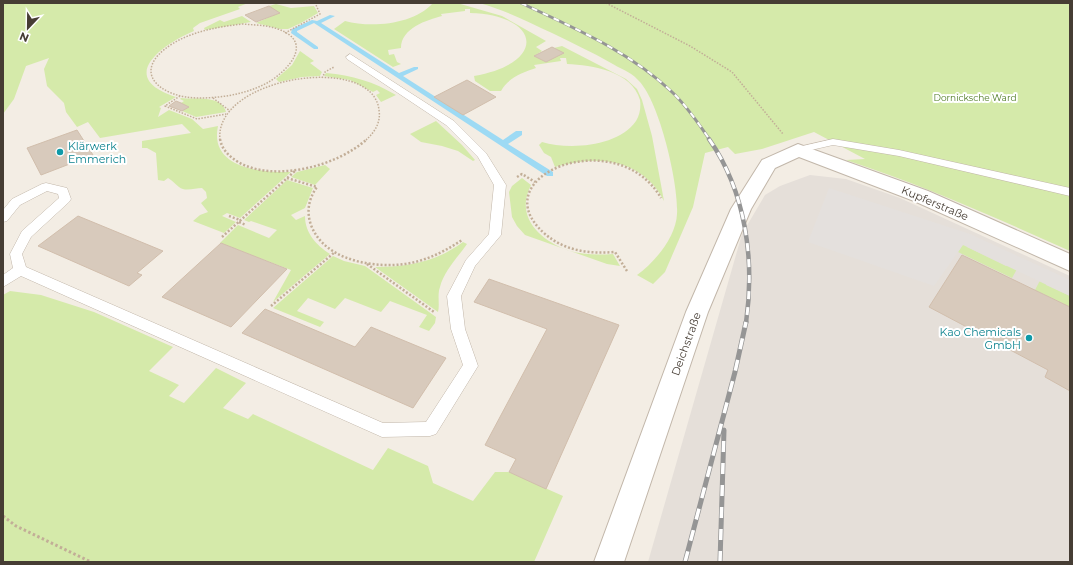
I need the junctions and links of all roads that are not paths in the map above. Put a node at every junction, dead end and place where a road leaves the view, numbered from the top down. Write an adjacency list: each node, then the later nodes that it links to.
1 (350, 57): 6 (lane)
2 (798, 150): 3 (lane); 5 (street, Kupferstraße); 8 (street, Deichstraße)
3 (1070, 192)
4 (3, 218): 6 (lane)
5 (1070, 263)
6 (20, 270): 7 (lane)
7 (3, 282)
8 (609, 562)

